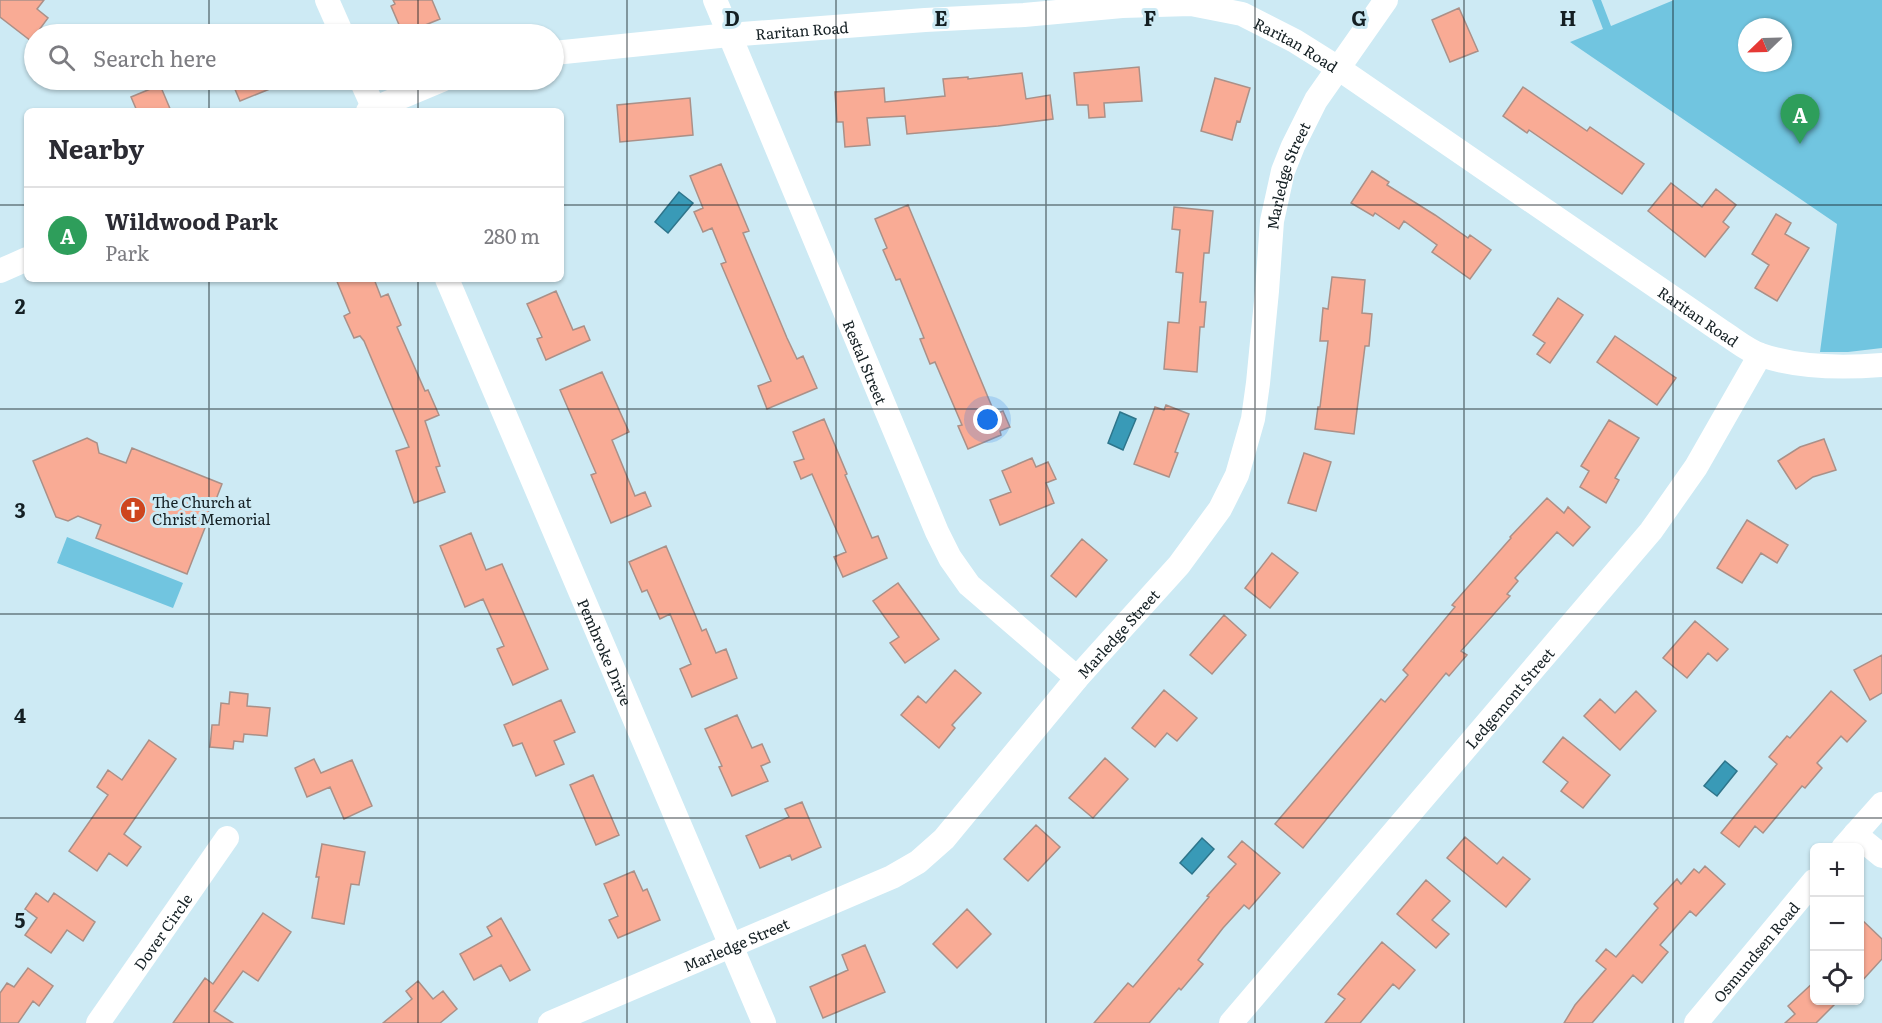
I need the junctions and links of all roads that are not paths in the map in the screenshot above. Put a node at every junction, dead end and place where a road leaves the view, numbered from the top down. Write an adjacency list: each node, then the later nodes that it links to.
1 (327, 0): 5 (street)
2 (715, 0): 6 (street, Restal Street)
3 (1386, 0): 8 (street, Marledge Street)
4 (1102, 4): 6 (street, Raritan Road); 8 (street, Raritan Road)
5 (338, 24)
6 (729, 35): 7 (street, Raritan Road); 18 (street, Restal Street)
7 (564, 52)
8 (1338, 68): 16 (street, Raritan Road); 18 (street, Marledge Street)
9 (365, 90): 11 (street)
10 (419, 90): 12 (street)
11 (371, 108)
12 (377, 108)
13 (24, 261): 14 (street)
14 (0, 271)
15 (448, 282): 24 (street, Pembroke Drive)
16 (1760, 355): 17 (street, Raritan Road); 28 (street, Ledgemont Street)
17 (1882, 365)
18 (1077, 678): 24 (street, Marledge Street)
19 (1882, 804): 21 (street)
20 (227, 838): 25 (street, Dover Circle)
21 (1849, 841): 22 (street)
22 (1882, 856)
23 (1810, 887): 29 (street, Osmundsen Road)
24 (731, 945): 26 (street, Marledge Street); 27 (street, Pembroke Drive)
25 (98, 1023)
26 (550, 1023)
27 (764, 1023)
28 (1231, 1023)
29 (1696, 1023)

